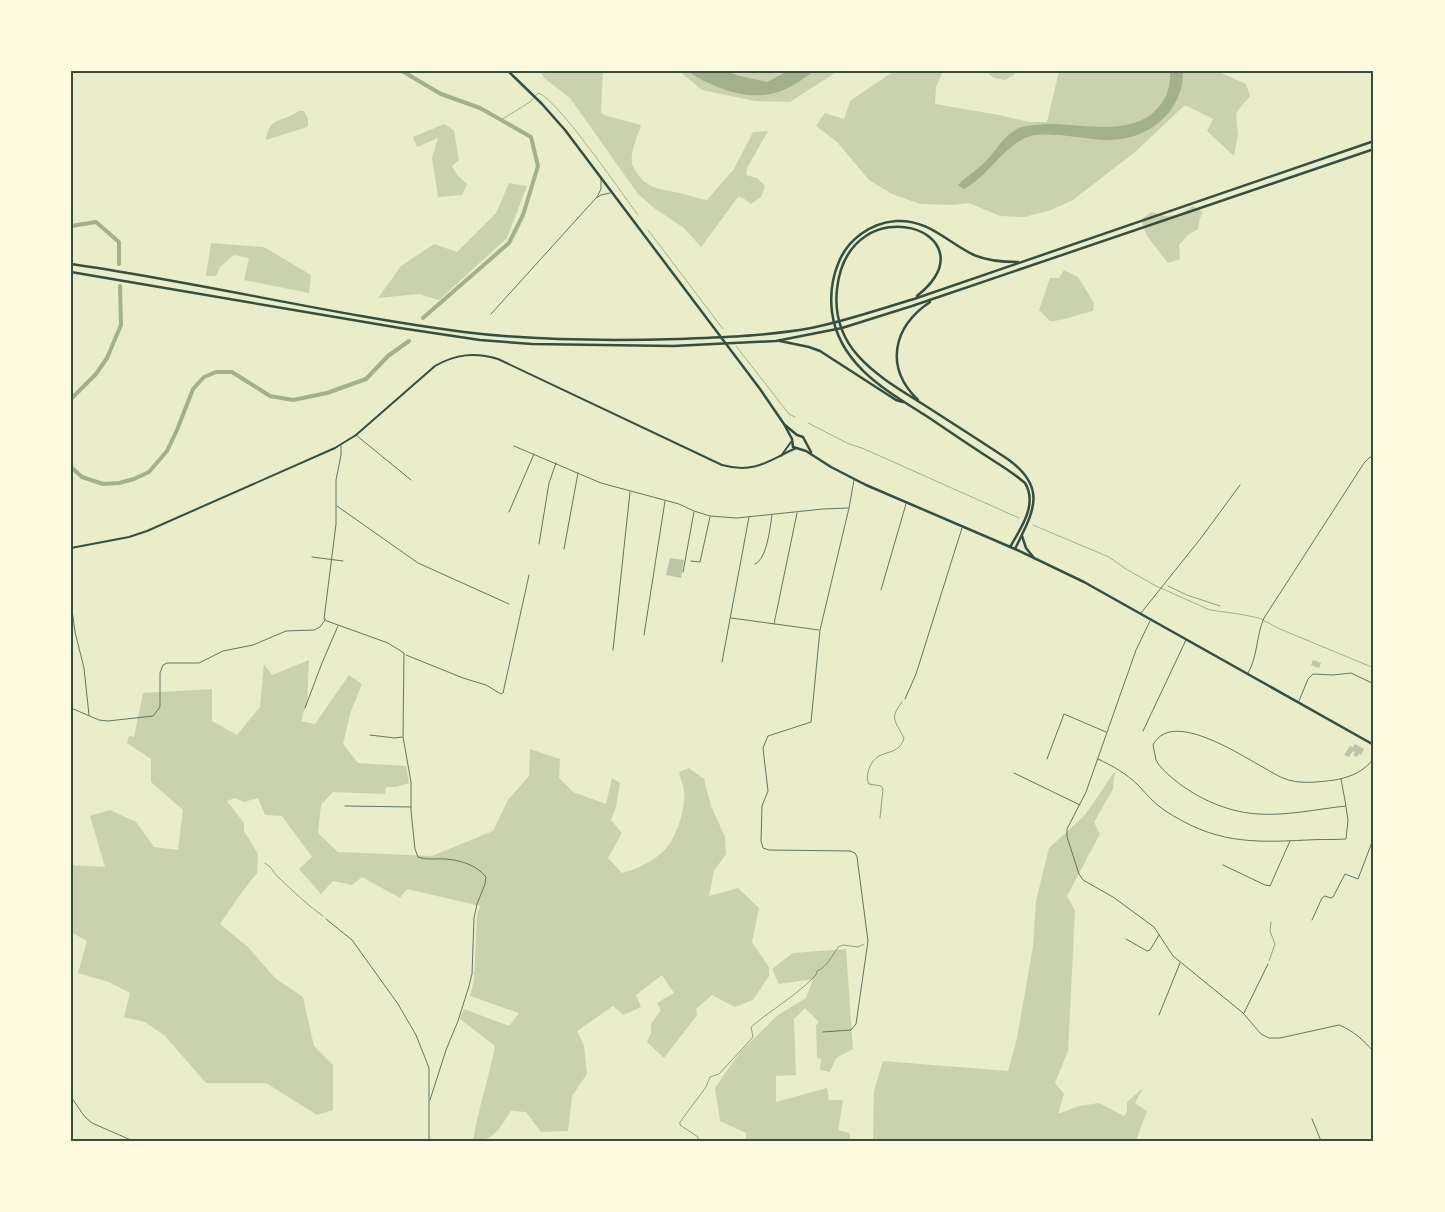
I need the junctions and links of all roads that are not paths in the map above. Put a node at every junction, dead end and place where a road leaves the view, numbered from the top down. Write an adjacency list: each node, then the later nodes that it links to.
1 (508, 71): 4 (main road)
2 (1372, 142): 7 (main road)
3 (1373, 149): 11 (main road)
4 (601, 178): 5 (main road); 6 (street)
5 (611, 192): 6 (street); 16 (main road)
6 (596, 198): 12 (street)
7 (1020, 262): 10 (main road); 14 (main road)
8 (71, 264): 10 (main road)
9 (71, 272): 13 (main road)
10 (914, 299): 15 (main road)
11 (933, 299): 13 (main road); 15 (main road)
12 (491, 314)
13 (776, 341): 14 (main road)
14 (905, 403): 50 (main road)
15 (924, 404): 48 (main road)
16 (784, 424): 18 (main road); 19 (main road)
17 (356, 435): 21 (main road); 28 (main road); 31 (street)
18 (797, 435): 19 (main road); 20 (main road)
19 (791, 441): 23 (main road); 28 (main road)
20 (805, 442): 24 (main road); 26 (main road)
21 (340, 445): 37 (street); 51 (main road)
22 (514, 446): 25 (street)
23 (796, 448): 24 (main road); 28 (main road)
24 (801, 449): 26 (main road)
25 (534, 454): 29 (street); 42 (street)
26 (812, 454): 32 (main road)
27 (1374, 457): 77 (street)
28 (779, 458)
29 (556, 462): 30 (street); 49 (street)
30 (578, 473): 34 (street); 52 (street)
31 (410, 480)
32 (854, 480): 36 (main road); 39 (street)
33 (1240, 485): 65 (street)
34 (630, 492): 35 (street); 74 (street)
35 (665, 501): 40 (street); 72 (street)
36 (907, 503): 47 (main road); 62 (street)
37 (336, 506): 56 (street); 64 (street)
38 (691, 506): 40 (street)
39 (849, 508): 43 (street); 71 (street)
40 (688, 509): 41 (street)
41 (694, 511): 45 (street); 60 (street)
42 (509, 512)
43 (797, 512): 44 (street); 69 (street)
44 (772, 514): 46 (street); 59 (street)
45 (710, 516): 46 (street); 58 (street)
46 (749, 516): 66 (street)
47 (962, 527): 50 (main road); 79 (street)
48 (1022, 534): 53 (main road); 55 (main road)
49 (539, 544)
50 (1010, 547): 53 (main road)
51 (71, 548)
52 (564, 549)
53 (1015, 549): 55 (main road)
54 (312, 557): 56 (street)
55 (1034, 558): 65 (main road)
56 (331, 559): 57 (street); 68 (street)
57 (343, 561)
58 (691, 561)
59 (755, 564)
60 (683, 572)
61 (529, 575): 75 (street)
62 (881, 590)
63 (71, 602): 83 (street)
64 (509, 604)
65 (1140, 613): 67 (main road)
66 (730, 618): 69 (street); 76 (street)
67 (1150, 619): 73 (main road); 85 (street)
68 (325, 620): 70 (street); 83 (street)
69 (774, 624): 71 (street)
70 (338, 626): 75 (street); 82 (street)
71 (820, 630): 109 (street)
72 (644, 635)
73 (1186, 639): 77 (main road); 84 (street)
74 (613, 650)
75 (405, 655): 87 (street)
76 (722, 662)
77 (1247, 674): 80 (main road)
78 (1374, 684): 80 (street)
79 (905, 699)
80 (1298, 702): 88 (main road)
81 (71, 708): 83 (street)
82 (306, 708)
83 (89, 715)
84 (1143, 731)
85 (1107, 732): 90 (street); 91 (street)
86 (370, 735): 87 (street)
87 (403, 737): 97 (street)
88 (1374, 745)
89 (1374, 758): 93 (street)
90 (1098, 759): 94 (street); 99 (street)
91 (1047, 760)
92 (1014, 774): 94 (street)
93 (1341, 779): 96 (street); 96 (street)
94 (1080, 805): 103 (street)
95 (345, 806): 97 (street)
96 (1346, 806): 99 (street)
97 (412, 807): 112 (street)
98 (1374, 837): 102 (street)
99 (1291, 841): 100 (street)
100 (1223, 865)
101 (326, 918): 112 (street)
102 (1312, 920)
103 (1160, 935): 104 (street); 105 (street)
104 (1126, 939)
105 (1180, 962): 107 (street); 108 (street)
106 (1268, 964): 107 (street)
107 (1243, 1013): 110 (street)
108 (1159, 1016)
109 (823, 1032)
110 (1374, 1052)
111 (71, 1097): 114 (street)
112 (430, 1100): 115 (street)
113 (1312, 1119): 116 (street)
114 (133, 1141)
115 (429, 1141)
116 (1321, 1141)

